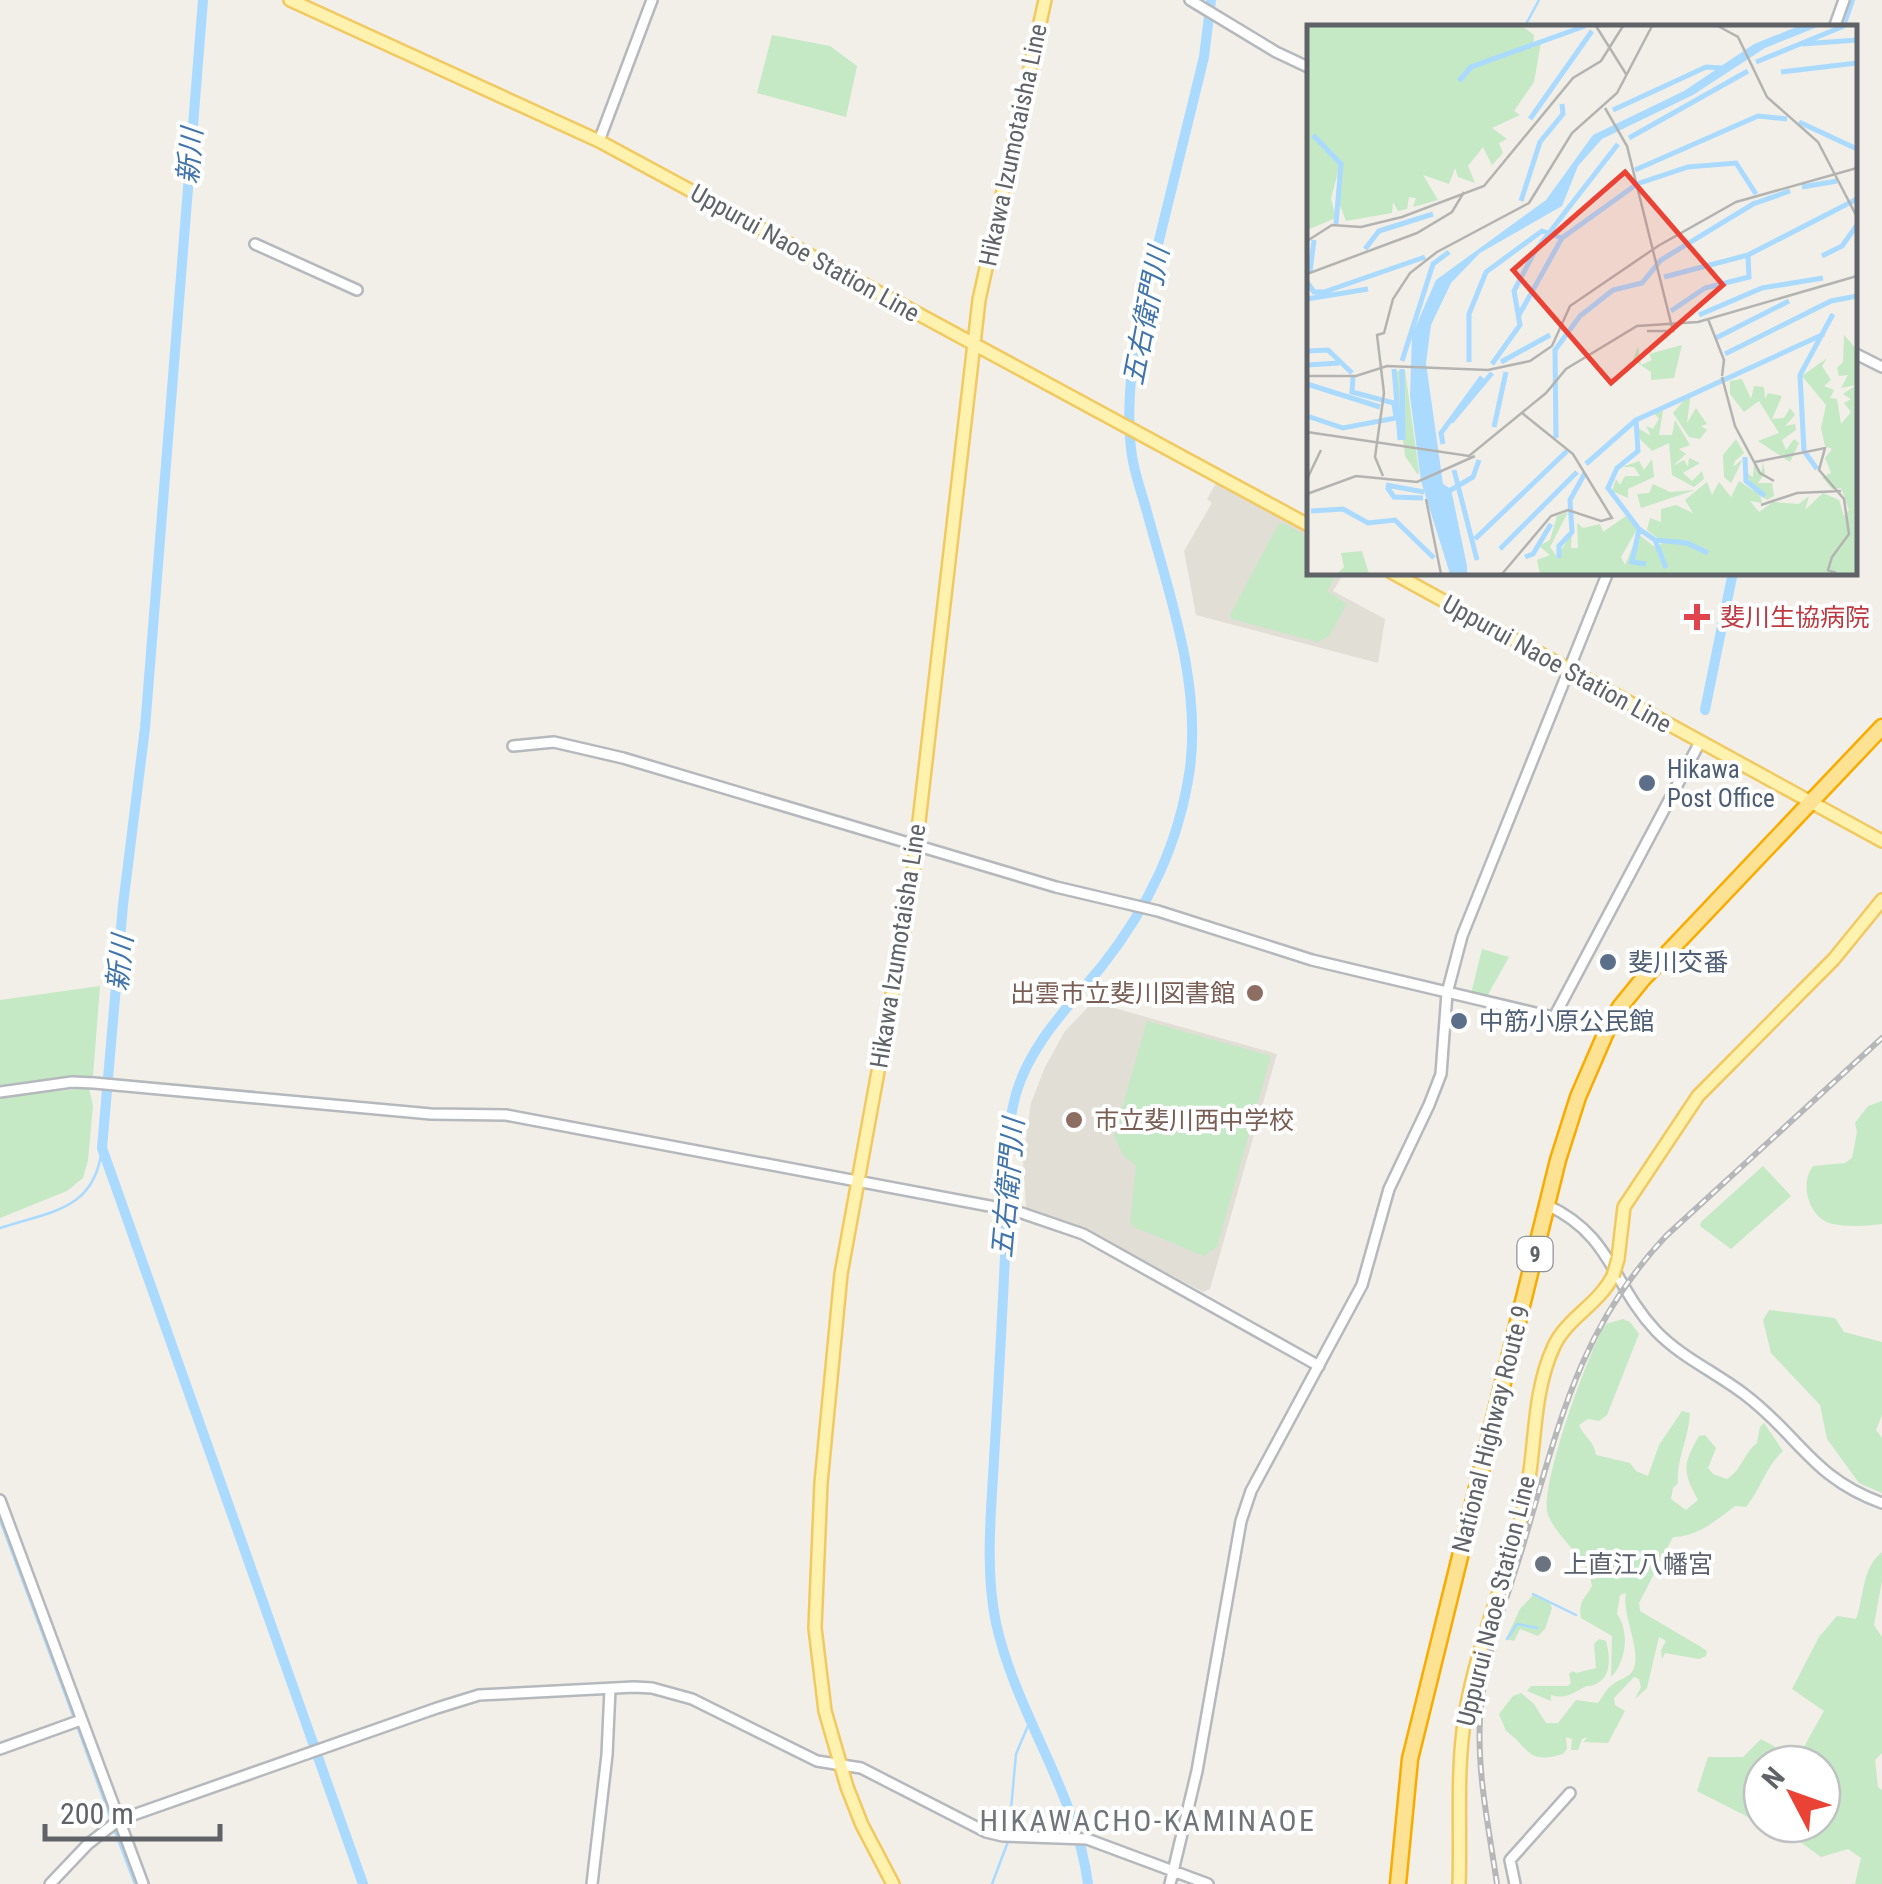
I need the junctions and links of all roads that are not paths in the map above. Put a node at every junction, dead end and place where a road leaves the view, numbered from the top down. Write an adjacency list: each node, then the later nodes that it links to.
1 (290, 0): 8 (main road, Uppurui Naoe Station Line)
2 (652, 0): 8 (street)
3 (1045, 0): 11 (main road, Hikawa Izumotaisha Line)
4 (1844, 0): 6 (street)
5 (1194, 2): 7 (street)
6 (1835, 25)
7 (1307, 67)
8 (600, 141): 11 (main road, Uppurui Naoe Station Line)
9 (255, 244): 10 (street)
10 (357, 290)
11 (974, 345): 14 (main road, Uppurui Naoe Station Line); 23 (main road, Hikawa Izumotaisha Line)
12 (1857, 354): 13 (street)
13 (1882, 367)
14 (1307, 524)
15 (1396, 575): 17 (main road, Uppurui Naoe Station Line)
16 (1607, 575): 17 (street)
17 (1568, 671): 19 (main road, Uppurui Naoe Station Line); 25 (street)
18 (1882, 727): 21 (highway, National Highway Route 9 / 9)
19 (1700, 742): 21 (main road, Uppurui Naoe Station Line); 26 (street)
20 (513, 746): 23 (street)
21 (1810, 803): 22 (main road, Uppurui Naoe Station Line); 27 (highway, National Highway Route 9 / 9)
22 (1882, 841)
23 (917, 844): 25 (street); 29 (main road, Hikawa Izumotaisha Line)
24 (1882, 900): 48 (main road, Uppurui Naoe Station Line, bridge)
25 (1448, 993): 26 (street); 31 (street)
26 (1554, 1017): 27 (street)
27 (1607, 1030): 30 (highway, National Highway Route 9 / 9)
28 (0, 1092): 29 (street)
29 (858, 1181): 31 (street); 37 (main road, Hikawa Izumotaisha Line)
30 (1547, 1205): 33 (street); 47 (highway, National Highway Route 9 / 9)
31 (1319, 1366): 40 (street)
32 (0, 1500): 35 (street)
33 (1882, 1503)
34 (610, 1689): 37 (street); 39 (street); 43 (street)
35 (81, 1720): 36 (street); 39 (street)
36 (0, 1749)
37 (840, 1765): 40 (street); 44 (main road, Hikawa Izumotaisha Line)
38 (1570, 1793): 49 (street)
39 (119, 1820): 41 (street); 42 (street)
40 (1175, 1872): 45 (street); 46 (street)
41 (50, 1884)
42 (143, 1884)
43 (592, 1884)
44 (893, 1884)
45 (1170, 1884)
46 (1208, 1884)
47 (1398, 1884)
48 (1460, 1884)
49 (1515, 1884)

